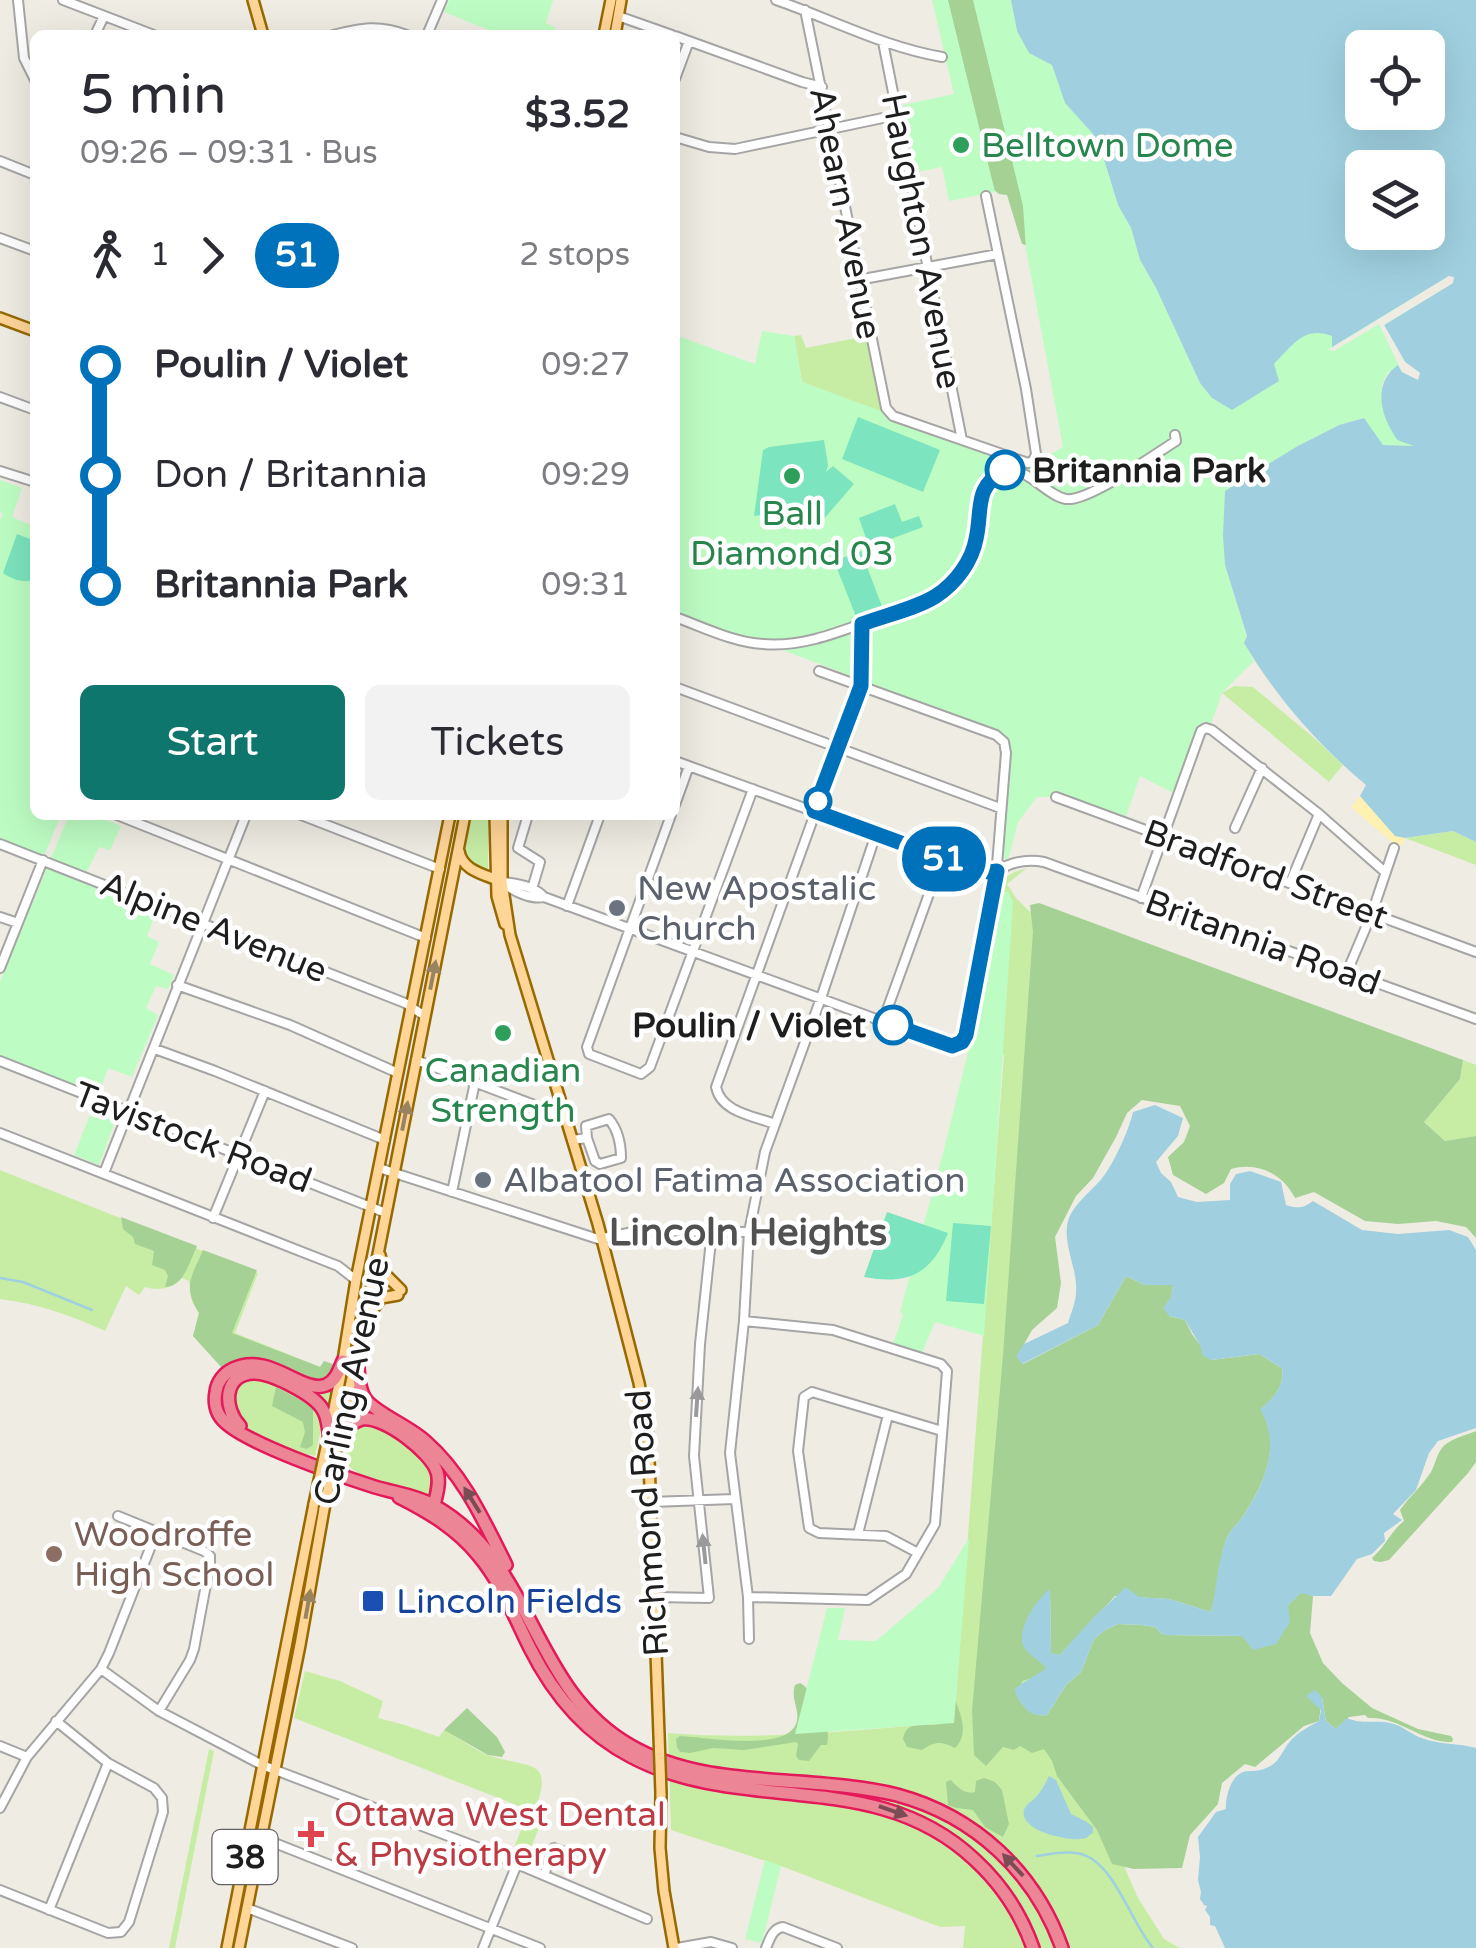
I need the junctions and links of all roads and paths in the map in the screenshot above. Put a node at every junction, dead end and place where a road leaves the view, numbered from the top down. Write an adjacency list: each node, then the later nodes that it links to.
1 (18, 0): 25 (street)
2 (63, 0): 9 (street)
3 (254, 0): 13 (main road)
4 (442, 0): 16 (street)
5 (611, 0): 17 (main road)
6 (621, 0): 10 (main road)
7 (776, 0): 8 (street)
8 (805, 10): 22 (street); 26 (street, Ahearn Avenue)
9 (104, 16): 11 (street); 12 (street)
10 (618, 16): 18 (main road); 19 (street)
11 (97, 30)
12 (141, 30)
13 (262, 30)
14 (352, 30): 15 (street)
15 (393, 30)
16 (429, 30)
17 (605, 30)
18 (616, 30)
19 (656, 30)
20 (680, 38): 21 (street)
21 (689, 41): 24 (street); 26 (street)
22 (883, 42): 23 (street); 27 (street, Haughton Avenue)
23 (942, 57)
24 (680, 65)
25 (30, 70)
26 (822, 87): 28 (street, Ahearn Avenue)
27 (897, 115): 28 (street); 36 (street, Haughton Avenue)
28 (830, 129): 29 (street); 37 (street, Ahearn Avenue)
29 (680, 138)
30 (0, 161): 31 (street)
31 (30, 173)
32 (986, 196): 35 (street)
33 (0, 238): 34 (street)
34 (30, 250)
35 (998, 254): 36 (street); 43 (street)
36 (928, 267): 37 (street); 43 (street, Haughton Avenue)
37 (858, 280): 43 (street, Ahearn Avenue)
38 (0, 318): 39 (main road)
39 (30, 329)
40 (0, 397): 41 (street)
41 (30, 408)
42 (1176, 436): 47 (street)
43 (962, 440)
44 (0, 471): 45 (street)
45 (30, 480)
46 (680, 619): 47 (street)
47 (862, 624): 49 (street)
48 (820, 671): 49 (street)
49 (861, 686): 51 (street); 58 (street)
50 (680, 689): 51 (street)
51 (838, 749): 58 (street); 59 (street)
52 (680, 763): 53 (street, Britannia Road)
53 (689, 766): 55 (street, Britannia Road); 56 (street)
54 (1262, 768): 60 (street); 70 (street); 72 (street)
55 (753, 790): 59 (street, Britannia Road); 96 (street)
56 (680, 791)
57 (1056, 797): 72 (street, Bradford Street)
58 (1000, 808): 81 (street)
59 (814, 811): 71 (street, Britannia Road); 100 (street)
60 (1319, 814): 82 (street); 84 (street)
61 (130, 820): 76 (street)
62 (244, 820): 76 (street)
63 (314, 820): 79 (street)
64 (449, 820): 79 (main road, Carling Avenue / 38)
65 (464, 820): 74 (main road, Carling Avenue / 38)
66 (498, 820): 83 (main road, Richmond Road)
67 (526, 820): 86 (street)
68 (598, 820): 89 (street)
69 (669, 820): 94 (street)
70 (1235, 828)
71 (876, 834): 77 (street, Britannia Road); 102 (street)
72 (1164, 836): 84 (street, Bradford Street); 88 (street)
73 (0, 844): 78 (street, Alpine Avenue)
74 (459, 848): 80 (main road); 85 (main road, Carling Avenue / 38)
75 (1394, 848): 82 (street)
76 (228, 858): 92 (street); 95 (street)
77 (942, 858): 81 (street, Britannia Road); 106 (street)
78 (43, 860): 92 (street, Alpine Avenue); 93 (street)
79 (440, 869): 95 (main road, Carling Avenue / 38)
80 (472, 870): 83 (main road); 85 (main road)
81 (997, 871): 88 (street, Britannia Road); 106 (street)
82 (1385, 872): 90 (street)
83 (499, 881): 86 (street); 87 (street); 114 (main road, Richmond Road)
84 (1290, 883): 90 (street, Bradford Street)
85 (452, 884): 104 (main road, Carling Avenue / 38, one-way to 85)
86 (532, 890): 87 (street)
87 (544, 897): 89 (street)
88 (1141, 898): 99 (street, Britannia Road)
89 (567, 906): 94 (street)
90 (1372, 913): 97 (street, Bradford Street); 99 (street)
91 (0, 916): 93 (street)
92 (203, 922): 101 (street); 103 (street, Alpine Avenue)
93 (18, 923): 98 (street)
94 (630, 929): 96 (street); 96 (street)
95 (426, 938): 103 (main road, Carling Avenue / 38)
96 (692, 951): 100 (street)
97 (1476, 952)
98 (0, 968)
99 (1347, 972): 105 (street, Britannia Road)
100 (757, 975): 102 (street); 115 (street)
101 (177, 985): 107 (street); 110 (street)
102 (820, 998): 106 (street); 115 (street)
103 (412, 1007): 104 (street, Alpine Avenue); 110 (main road, Carling Avenue / 38)
104 (425, 1016): 108 (main road, Carling Avenue / 38)
105 (1476, 1019)
106 (883, 1021)
107 (155, 1049): 112 (street); 113 (street)
108 (416, 1060): 111 (street); 122 (main road, Carling Avenue / 38, one-way to 108)
109 (0, 1062): 113 (street, Tavistock Road)
110 (398, 1073): 118 (main road, Carling Avenue / 38)
111 (474, 1082): 114 (street); 124 (street)
112 (265, 1092): 118 (street); 120 (street)
113 (130, 1111): 120 (street, Tavistock Road); 123 (street)
114 (564, 1113): 119 (main road, Richmond Road)
115 (775, 1124): 129 (street)
116 (0, 1132): 123 (street)
117 (587, 1138): 117 (street); 119 (street)
118 (385, 1140): 121 (main road, Carling Avenue / 38)
119 (572, 1140): 130 (main road, Richmond Road)
120 (240, 1155): 125 (street, Tavistock Road); 127 (street)
121 (380, 1168): 122 (street); 125 (main road, Carling Avenue / 38)
122 (394, 1172): 124 (street); 126 (main road, Carling Avenue / 38)
123 (104, 1173): 127 (street)
124 (452, 1192): 130 (street)
125 (371, 1207): 126 (street, Tavistock Road); 132 (main road, Carling Avenue / 38)
126 (386, 1213): 131 (main road, Carling Avenue / 38)
127 (214, 1218): 132 (street)
128 (712, 1231): 129 (street); 130 (street); 142 (street, one-way to 128)
129 (749, 1232): 133 (street)
130 (602, 1239): 143 (main road, Richmond Road)
131 (379, 1249): 134 (main road, Carling Avenue / 38); 134 (main road)
132 (356, 1280): 136 (main road, Carling Avenue / 38)
133 (744, 1320): 138 (street); 141 (street)
134 (363, 1330): 135 (main road, Carling Avenue / 38)
135 (357, 1356): 140 (main road, Carling Avenue / 38); 149 (highway, one-way to 135)
136 (343, 1362): 139 (highway); 140 (main road, Carling Avenue / 38)
137 (888, 1415): 138 (street); 147 (street); 147 (street)
138 (942, 1431): 148 (street)
139 (250, 1436): 140 (highway); 144 (highway)
140 (333, 1440): 144 (highway); 159 (main road, Carling Avenue / 38, bridge); 160 (main road, Carling Avenue / 38, one-way to 140, bridge)
141 (734, 1499): 142 (street); 151 (street)
142 (699, 1500): 143 (street); 150 (street, one-way to 142)
143 (651, 1502): 150 (main road, Richmond Road)
144 (433, 1510): 149 (highway); 180 (highway, one-way to 180)
145 (118, 1516): 146 (street)
146 (156, 1533): 153 (street); 154 (street)
147 (858, 1534): 148 (street)
148 (918, 1553): 151 (street)
149 (514, 1588): 181 (highway, one-way to 149)
150 (655, 1597): 176 (main road, Richmond Road, bridge)
151 (748, 1597): 152 (street)
152 (749, 1639)
153 (101, 1669): 154 (street); 155 (street)
154 (159, 1711): 159 (street)
155 (56, 1721): 157 (street); 158 (street)
156 (0, 1746): 157 (street)
157 (26, 1757): 161 (street)
158 (108, 1764): 168 (street); 168 (street)
159 (262, 1766): 160 (street); 171 (main road, Carling Avenue / 38)
160 (275, 1770): 162 (main road, Carling Avenue / 38); 164 (street)
161 (0, 1808)
162 (262, 1838): 167 (main road, Carling Avenue / 38); 170 (street)
163 (570, 1854): 165 (street)
164 (517, 1864): 165 (street); 170 (street)
165 (544, 1875): 169 (street)
166 (0, 1890): 168 (street)
167 (247, 1908): 172 (main road, Carling Avenue / 38); 173 (street)
168 (49, 1910)
169 (647, 1919)
170 (491, 1928): 174 (street); 175 (street)
171 (227, 1948)
172 (239, 1948)
173 (352, 1948)
174 (483, 1948)
175 (540, 1948)
176 (675, 1948): 177 (street)
177 (732, 1948)
178 (766, 1948): 179 (street)
179 (838, 1948)
180 (1033, 1948)
181 (1062, 1948)

